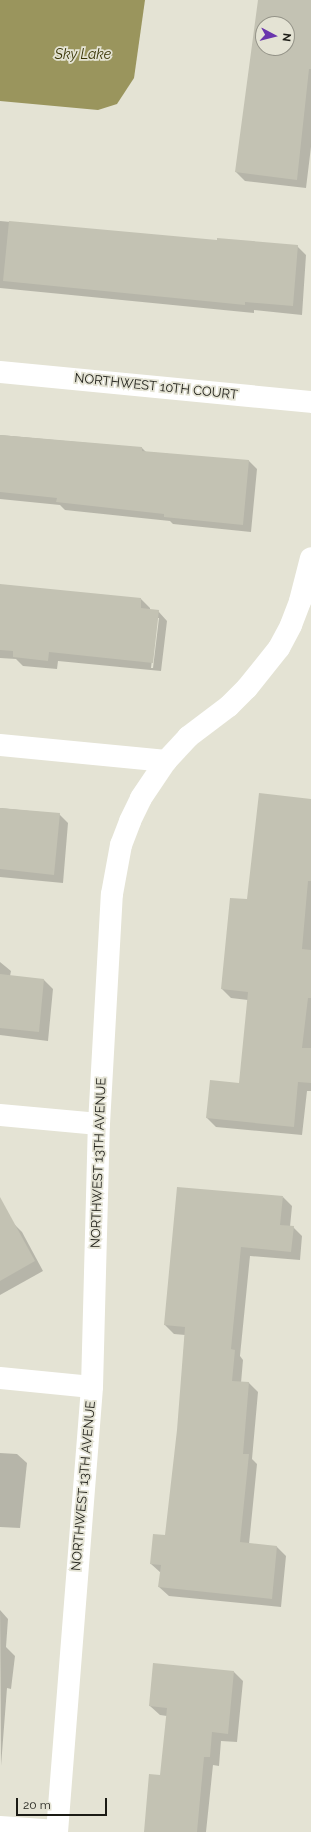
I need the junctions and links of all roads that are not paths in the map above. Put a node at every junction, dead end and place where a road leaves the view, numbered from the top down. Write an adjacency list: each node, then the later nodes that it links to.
1 (0, 372): 2 (street, NORTHWEST 10TH COURT)
2 (311, 402)
3 (311, 558): 5 (street, NORTHWEST 13TH AVENUE)
4 (0, 744): 5 (street)
5 (166, 761): 7 (street, NORTHWEST 13TH AVENUE)
6 (0, 1115): 7 (street)
7 (99, 1124): 9 (street, NORTHWEST 13TH AVENUE)
8 (0, 1378): 9 (street)
9 (92, 1387): 11 (street, NORTHWEST 13TH AVENUE)
10 (0, 1827): 11 (street)
11 (57, 1832)

